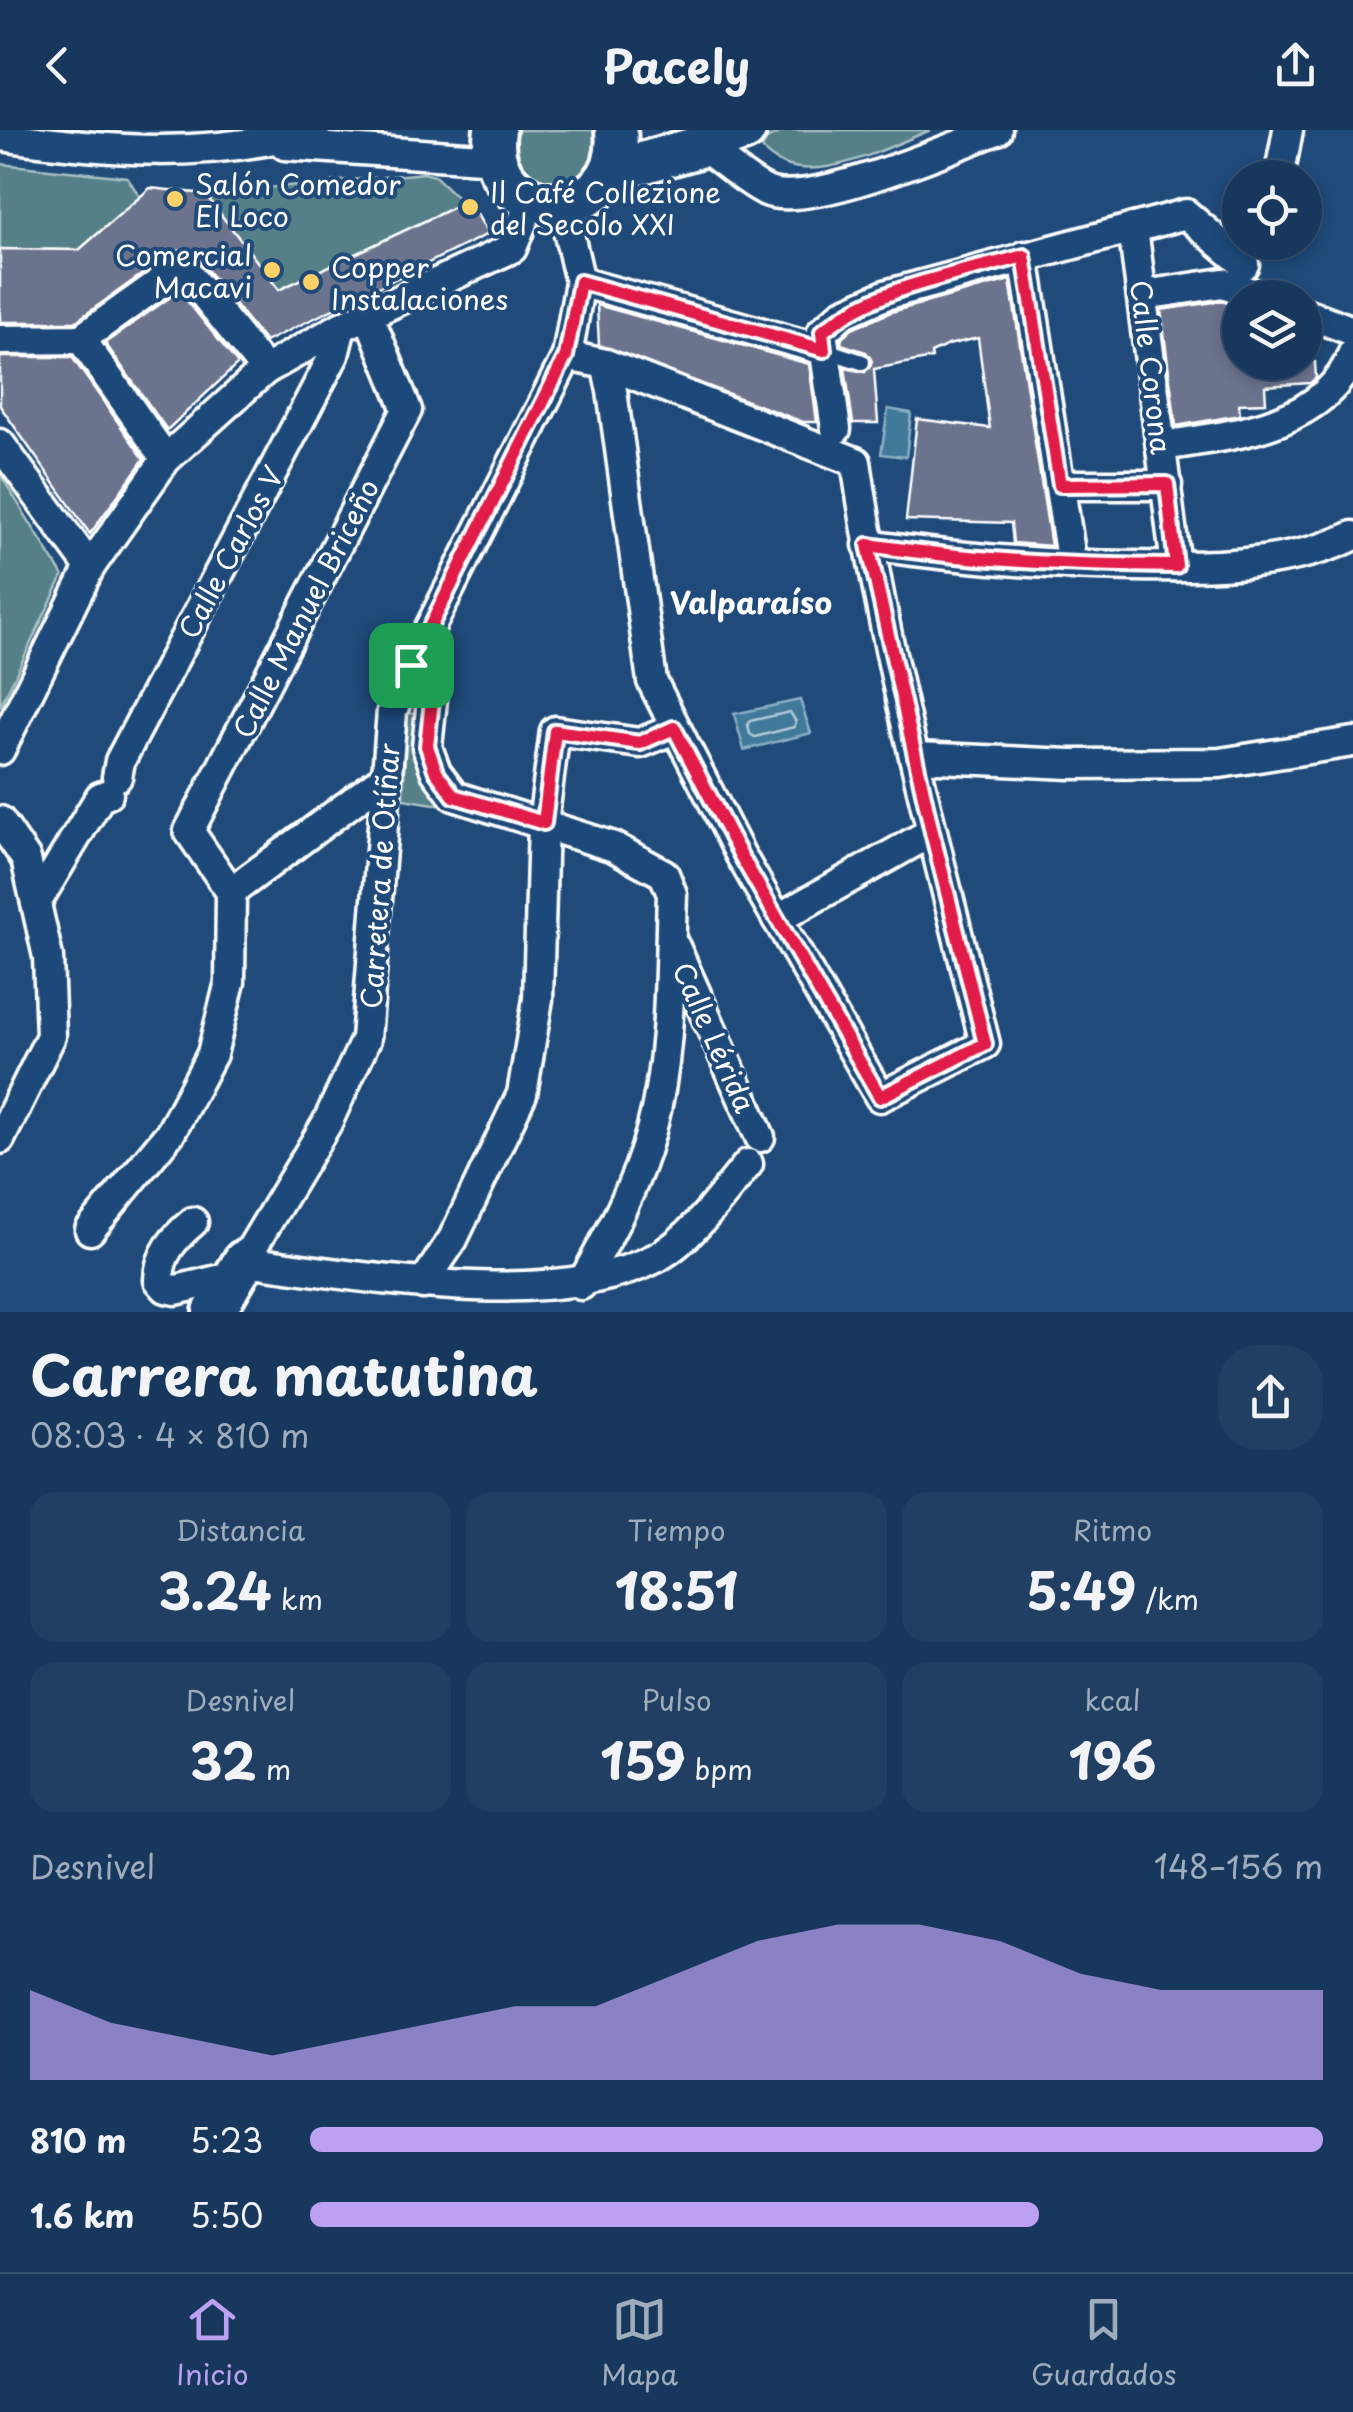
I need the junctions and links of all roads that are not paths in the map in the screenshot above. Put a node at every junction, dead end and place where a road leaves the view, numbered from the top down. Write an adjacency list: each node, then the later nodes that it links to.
1 (315, 130): 7 (street)
2 (616, 130): 11 (main road)
3 (745, 130): 9 (main road)
4 (997, 130): 9 (street)
5 (1288, 130): 10 (street)
6 (0, 136): 7 (street)
7 (264, 144): 8 (street)
8 (496, 144): 12 (main road)
9 (702, 146): 11 (main road)
10 (1282, 160)
11 (610, 172): 12 (main road)
12 (547, 202): 16 (street, Carretera de Otíñar); 18 (street)
13 (1133, 228): 14 (street); 15 (street); 17 (street, Calle Corona)
14 (1024, 256): 24 (street); 35 (street)
15 (1251, 273): 17 (street)
16 (580, 282): 24 (street); 26 (street, Carretera de Otíñar)
17 (1144, 295): 32 (street, Calle Corona)
18 (368, 314): 20 (street); 50 (street, Calle Manuel Briceño)
19 (1322, 319): 21 (street)
20 (341, 327): 29 (street); 51 (street, Calle Carlos V)
21 (1353, 332)
22 (81, 339): 23 (street); 29 (street); 33 (street)
23 (0, 340)
24 (824, 350): 27 (lane); 30 (street)
25 (1353, 352): 32 (street)
26 (566, 356): 28 (street); 41 (street, Carretera de Otíñar)
27 (862, 362)
28 (606, 364): 37 (street); 42 (street)
29 (265, 370): 33 (street)
30 (836, 429)
31 (0, 444): 40 (street)
32 (1161, 446): 34 (street, Calle Corona)
33 (166, 459): 40 (street)
34 (1167, 484): 35 (street); 39 (street, Calle Corona)
35 (1060, 485): 38 (street)
36 (1353, 536): 39 (street)
37 (868, 545): 38 (street); 45 (street)
38 (1072, 565): 39 (street)
39 (1176, 566)
40 (90, 567): 44 (street)
41 (411, 665): 46 (street, Carretera de Otíñar); 48 (street)
42 (674, 728): 48 (street); 52 (street)
43 (1353, 742): 45 (street)
44 (0, 750)
45 (916, 757): 49 (street)
46 (387, 776): 50 (street); 59 (street, Carretera de Otíñar)
47 (0, 822): 51 (street)
48 (544, 823): 53 (street); 60 (street)
49 (932, 832): 52 (street); 52 (street)
50 (231, 892): 58 (street)
51 (36, 904): 55 (street)
52 (777, 919)
53 (670, 936): 54 (street, Calle Lérida); 61 (street)
54 (760, 1137)
55 (0, 1139)
56 (748, 1164): 61 (street)
57 (194, 1222): 59 (street)
58 (90, 1230)
59 (239, 1268): 60 (street); 62 (main road, Carretera de Otíñar)
60 (423, 1284): 61 (street)
61 (581, 1285)
62 (214, 1312)

